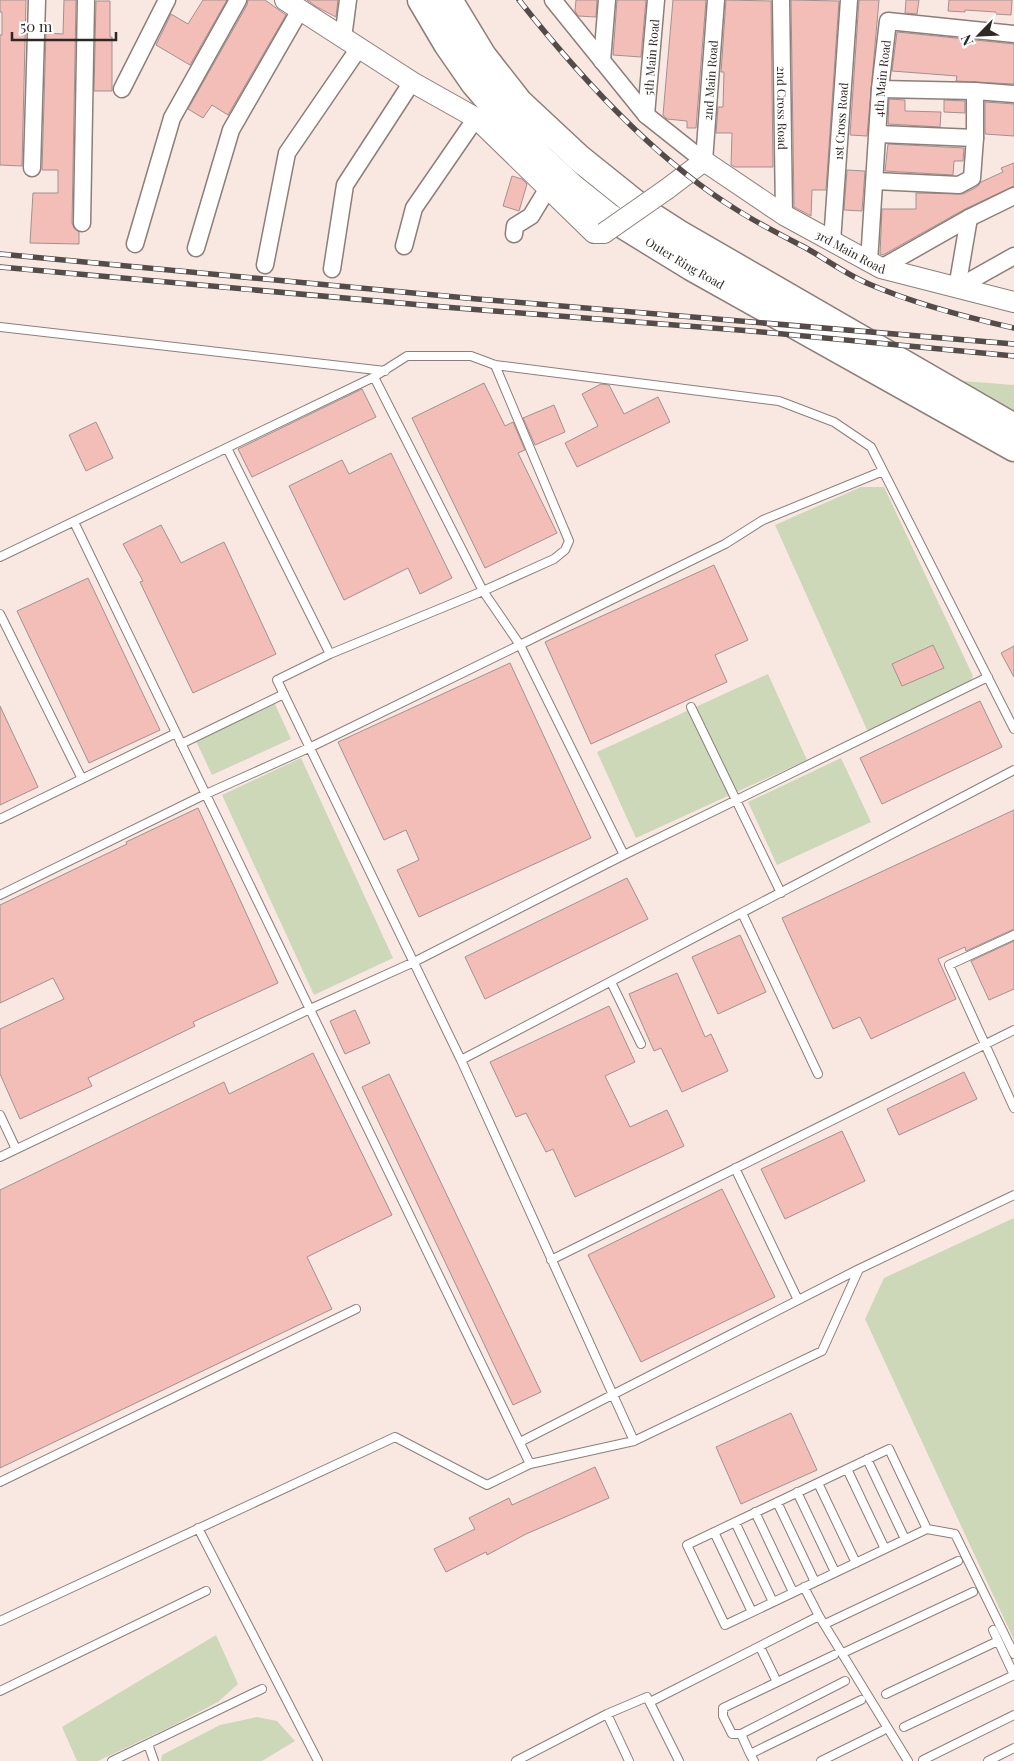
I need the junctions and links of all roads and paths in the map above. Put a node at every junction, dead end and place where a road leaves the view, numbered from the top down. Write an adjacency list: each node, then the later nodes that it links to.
1 (37, 0): 28 (street)
2 (86, 0): 34 (street)
3 (167, 0): 19 (street)
4 (238, 0): 37 (street)
5 (348, 0): 16 (street)
6 (421, 0): 52 (highway, Outer Ring Road)
7 (449, 0): 50 (highway, Outer Ring Road)
8 (553, 0): 17 (street)
9 (607, 0): 17 (street)
10 (656, 0): 23 (street, 5th Main Road)
11 (716, 0): 27 (street, 2nd Main Road)
12 (782, 0): 32 (street, 2nd Cross Road)
13 (849, 0): 36 (street, 1st Cross Road)
14 (289, 3): 16 (street); 39 (street)
15 (1014, 34): 20 (street, 4th Main Road)
16 (351, 43): 18 (street); 41 (street)
17 (602, 60): 23 (street)
18 (412, 82): 24 (street); 43 (street)
19 (122, 89)
20 (880, 89): 21 (street); 25 (street, 4th Main Road)
21 (975, 91): 22 (street); 26 (street)
22 (1014, 94)
23 (646, 115): 27 (street)
24 (476, 118): 30 (street); 38 (street)
25 (878, 134): 26 (street); 29 (street, 4th Main Road)
26 (976, 138): 29 (street)
27 (704, 161): 30 (street, bridge); 32 (street, 3rd Main Road)
28 (32, 168)
29 (875, 182): 42 (street, 4th Main Road)
30 (548, 188): 35 (street)
31 (1014, 196): 33 (street)
32 (784, 215): 36 (street, 3rd Main Road)
33 (969, 218): 42 (street); 44 (street)
34 (82, 222)
35 (514, 234)
36 (832, 242): 42 (street, 3rd Main Road)
37 (135, 244)
38 (404, 246)
39 (196, 248)
40 (1014, 256): 44 (street)
41 (265, 265)
42 (875, 265): 44 (street, 3rd Main Road)
43 (332, 269)
44 (957, 288): 45 (street, 3rd Main Road)
45 (1014, 302)
46 (0, 326): 48 (lane)
47 (495, 365): 48 (lane); 53 (lane); 56 (lane)
48 (386, 371): 49 (lane)
49 (374, 377): 51 (lane); 56 (lane)
50 (1014, 427)
51 (227, 448): 54 (lane); 59 (lane)
52 (1014, 448)
53 (883, 470): 58 (lane); 60 (lane)
54 (74, 522): 55 (lane); 64 (lane)
55 (0, 557)
56 (483, 591): 58 (lane); 59 (lane)
57 (0, 614): 68 (lane)
58 (520, 645): 66 (lane); 72 (lane)
59 (330, 654): 61 (lane)
60 (988, 677): 63 (lane); 70 (lane)
61 (284, 694): 65 (lane); 66 (lane)
62 (691, 706): 70 (lane)
63 (1014, 729)
64 (176, 733): 65 (lane); 68 (lane)
65 (181, 744): 69 (lane)
66 (311, 747): 69 (lane); 77 (lane)
67 (1014, 770): 73 (lane)
68 (82, 779): 71 (lane)
69 (206, 794): 74 (lane); 79 (lane)
70 (737, 800): 72 (lane); 73 (lane)
71 (0, 819)
72 (624, 855): 77 (lane)
73 (781, 892): 75 (lane)
74 (0, 895)
75 (742, 913): 78 (lane); 84 (lane)
76 (1014, 935): 82 (lane)
77 (414, 962): 79 (lane); 83 (lane)
78 (612, 982): 81 (lane); 83 (lane)
79 (310, 1009): 87 (lane); 97 (lane)
80 (1014, 1030): 82 (lane)
81 (641, 1044)
82 (984, 1045): 85 (lane); 89 (lane)
83 (461, 1060): 91 (lane)
84 (818, 1074)
85 (1014, 1108)
86 (0, 1115): 87 (lane)
87 (16, 1149): 88 (lane)
88 (0, 1157)
89 (735, 1168): 91 (lane); 93 (lane)
90 (1014, 1195): 92 (lane)
91 (551, 1260): 95 (lane)
92 (859, 1269): 93 (lane); 96 (lane)
93 (798, 1300): 95 (lane)
94 (356, 1309): 101 (lane)
95 (612, 1395): 96 (lane); 97 (lane)
96 (634, 1441): 99 (lane)
97 (520, 1442): 99 (lane)
98 (867, 1459): 100 (lane); 108 (lane); 110 (lane)
99 (530, 1464): 107 (lane)
100 (847, 1469): 102 (lane); 111 (lane)
101 (0, 1482)
102 (818, 1483): 103 (lane); 113 (lane)
103 (797, 1492): 104 (lane); 114 (lane)
104 (777, 1502): 105 (lane); 115 (lane)
105 (755, 1512): 106 (lane); 118 (lane)
106 (735, 1522): 109 (lane); 120 (lane)
107 (198, 1528): 123 (lane); 150 (lane)
108 (927, 1529): 110 (lane); 129 (lane)
109 (714, 1532): 121 (lane); 121 (lane)
110 (905, 1539): 111 (lane)
111 (885, 1548): 113 (lane)
112 (958, 1561): 124 (lane)
113 (856, 1563): 114 (lane)
114 (835, 1572): 115 (lane)
115 (815, 1582): 116 (lane)
116 (804, 1587): 118 (lane); 122 (lane)
117 (206, 1591): 135 (lane)
118 (793, 1592): 120 (lane)
119 (973, 1592): 128 (lane)
120 (773, 1602): 121 (lane)
121 (752, 1612)
122 (819, 1616): 124 (lane); 127 (lane)
123 (0, 1621)
124 (825, 1624): 128 (lane)
125 (993, 1630): 126 (lane)
126 (998, 1641): 131 (lane); 136 (lane)
127 (760, 1646): 133 (lane); 137 (lane)
128 (842, 1654): 155 (lane)
129 (1014, 1654)
130 (834, 1655): 133 (lane)
131 (1014, 1675): 141 (lane)
132 (845, 1681): 143 (lane)
133 (777, 1682): 143 (lane)
134 (262, 1689): 144 (lane)
135 (0, 1691)
136 (886, 1694)
137 (648, 1700): 139 (lane); 153 (lane)
138 (862, 1700): 146 (lane)
139 (607, 1714): 151 (lane); 152 (lane)
140 (1014, 1715): 147 (lane)
141 (904, 1728)
142 (882, 1731): 154 (lane)
143 (741, 1734): 146 (lane)
144 (148, 1744): 148 (lane); 149 (lane)
145 (1014, 1748): 156 (lane)
146 (752, 1757)
147 (923, 1760)
148 (112, 1761)
149 (154, 1761)
150 (318, 1761)
151 (516, 1761)
152 (630, 1761)
153 (679, 1761)
154 (821, 1761)
155 (908, 1761)
156 (988, 1761)

